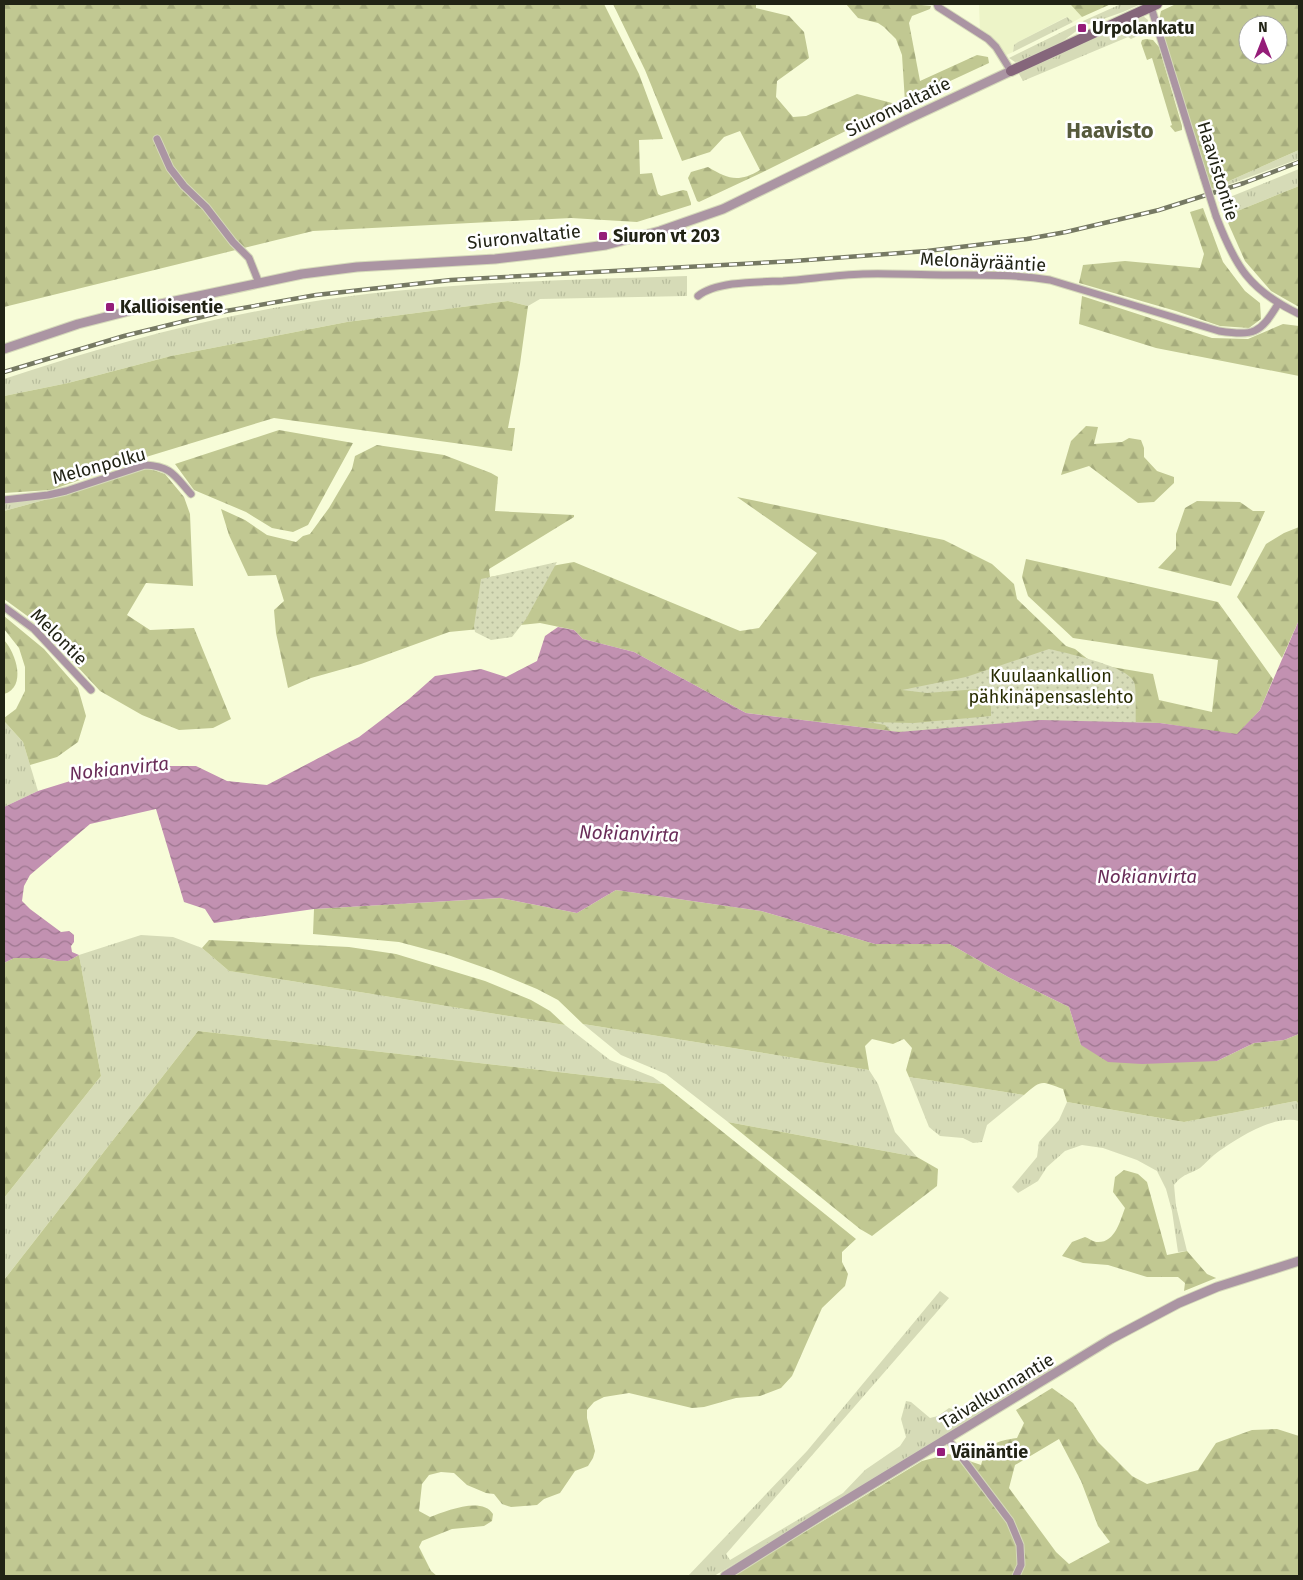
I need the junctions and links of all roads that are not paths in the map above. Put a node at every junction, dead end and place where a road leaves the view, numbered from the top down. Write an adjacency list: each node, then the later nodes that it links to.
1 (937, 4): 3 (street)
2 (1154, 5): 3 (main road, Siuronvaltatie); 7 (street, Haavistontie, bridge)
3 (1011, 71): 5 (street, Siuronvaltatie)
4 (157, 139): 5 (street)
5 (259, 283): 9 (street, Siuronvaltatie)
6 (698, 296): 7 (street, Melonäyrääntie)
7 (1278, 304): 8 (street, Haavistontie)
8 (1299, 314)
9 (4, 349)
10 (191, 494): 11 (street, Melonpolku)
11 (4, 500)
12 (4, 607): 13 (street, Melontie)
13 (91, 690)
14 (1299, 1262): 15 (street, Taivalkunnantie)
15 (948, 1439): 16 (street, Taivalkunnantie); 17 (street)
16 (725, 1576)
17 (1016, 1576)

